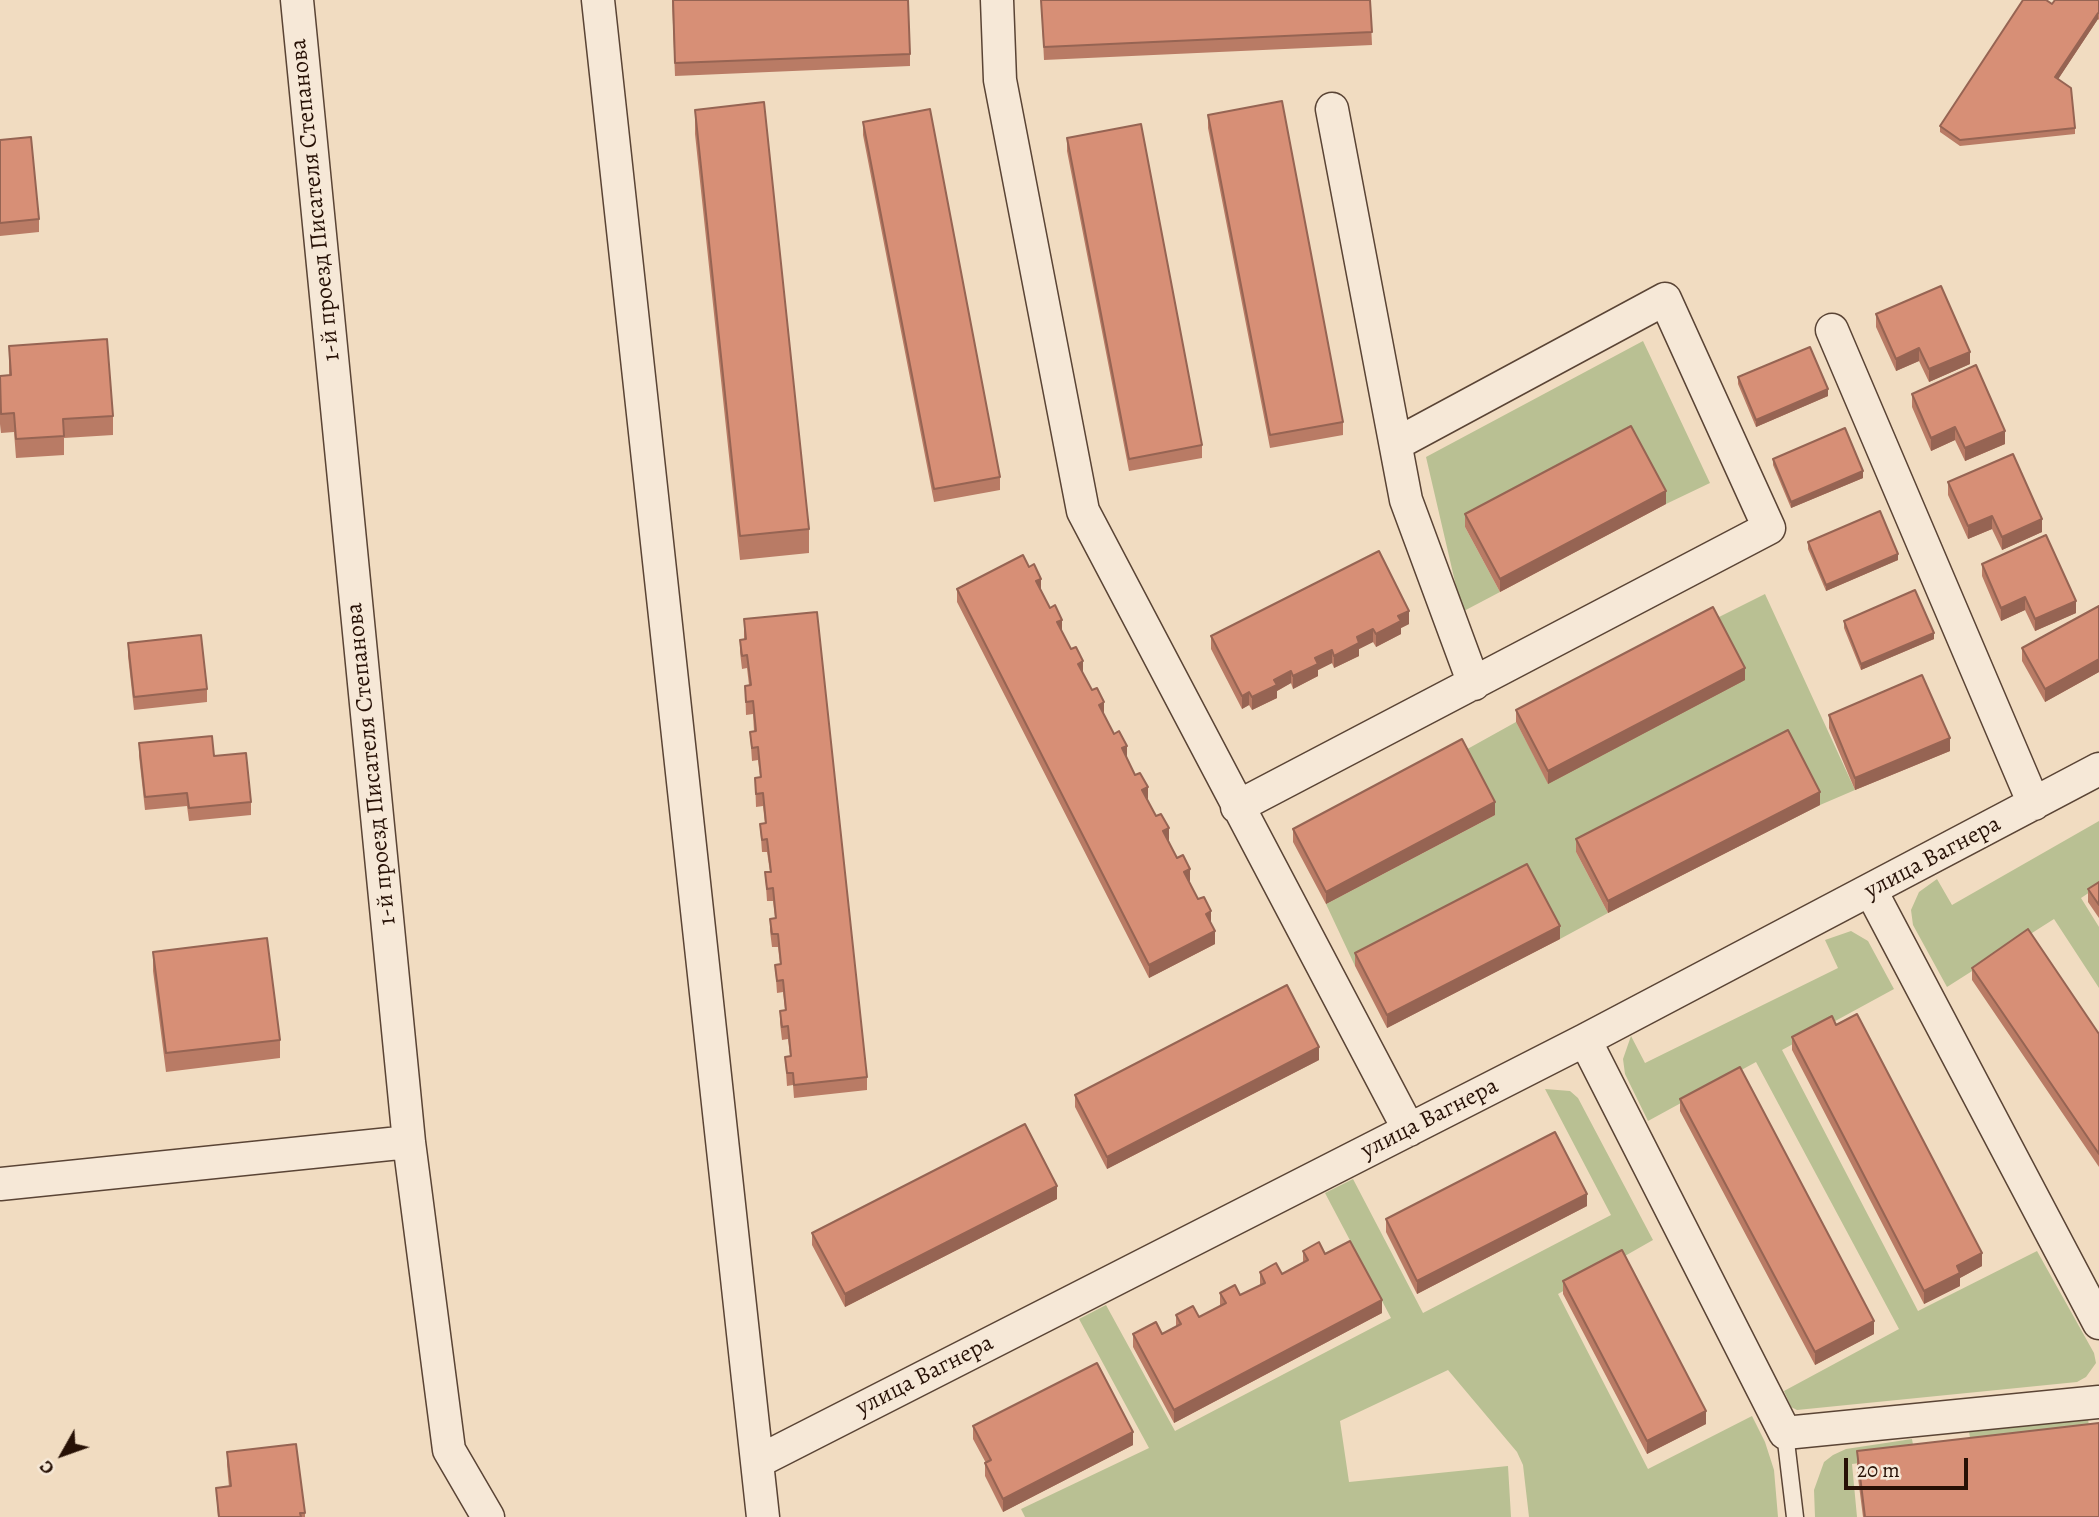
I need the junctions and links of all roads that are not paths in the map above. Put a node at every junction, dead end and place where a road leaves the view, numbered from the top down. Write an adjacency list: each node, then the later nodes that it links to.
1 (297, 0): 14 (street, 1-й проезд Писателя Степанова)
2 (598, 0): 19 (street)
3 (997, 0): 10 (street)
4 (1332, 109): 6 (street)
5 (1832, 330): 9 (street)
6 (1396, 444): 7 (street); 7 (street)
7 (1474, 684): 10 (street)
8 (2099, 769): 9 (street, улица Вагнера)
9 (2034, 804): 11 (street, улица Вагнера)
10 (1237, 807): 13 (street)
11 (1871, 891): 12 (street, улица Вагнера); 16 (street)
12 (1585, 1040): 13 (street, улица Вагнера); 18 (street)
13 (1409, 1130): 19 (street, улица Вагнера)
14 (409, 1142): 15 (street); 20 (street, 1-й проезд Писателя Степанова)
15 (0, 1184)
16 (2099, 1323)
17 (2099, 1402): 18 (street)
18 (1785, 1433): 22 (lane)
19 (757, 1462): 21 (street)
20 (488, 1517)
21 (763, 1517)
22 (1794, 1517)

